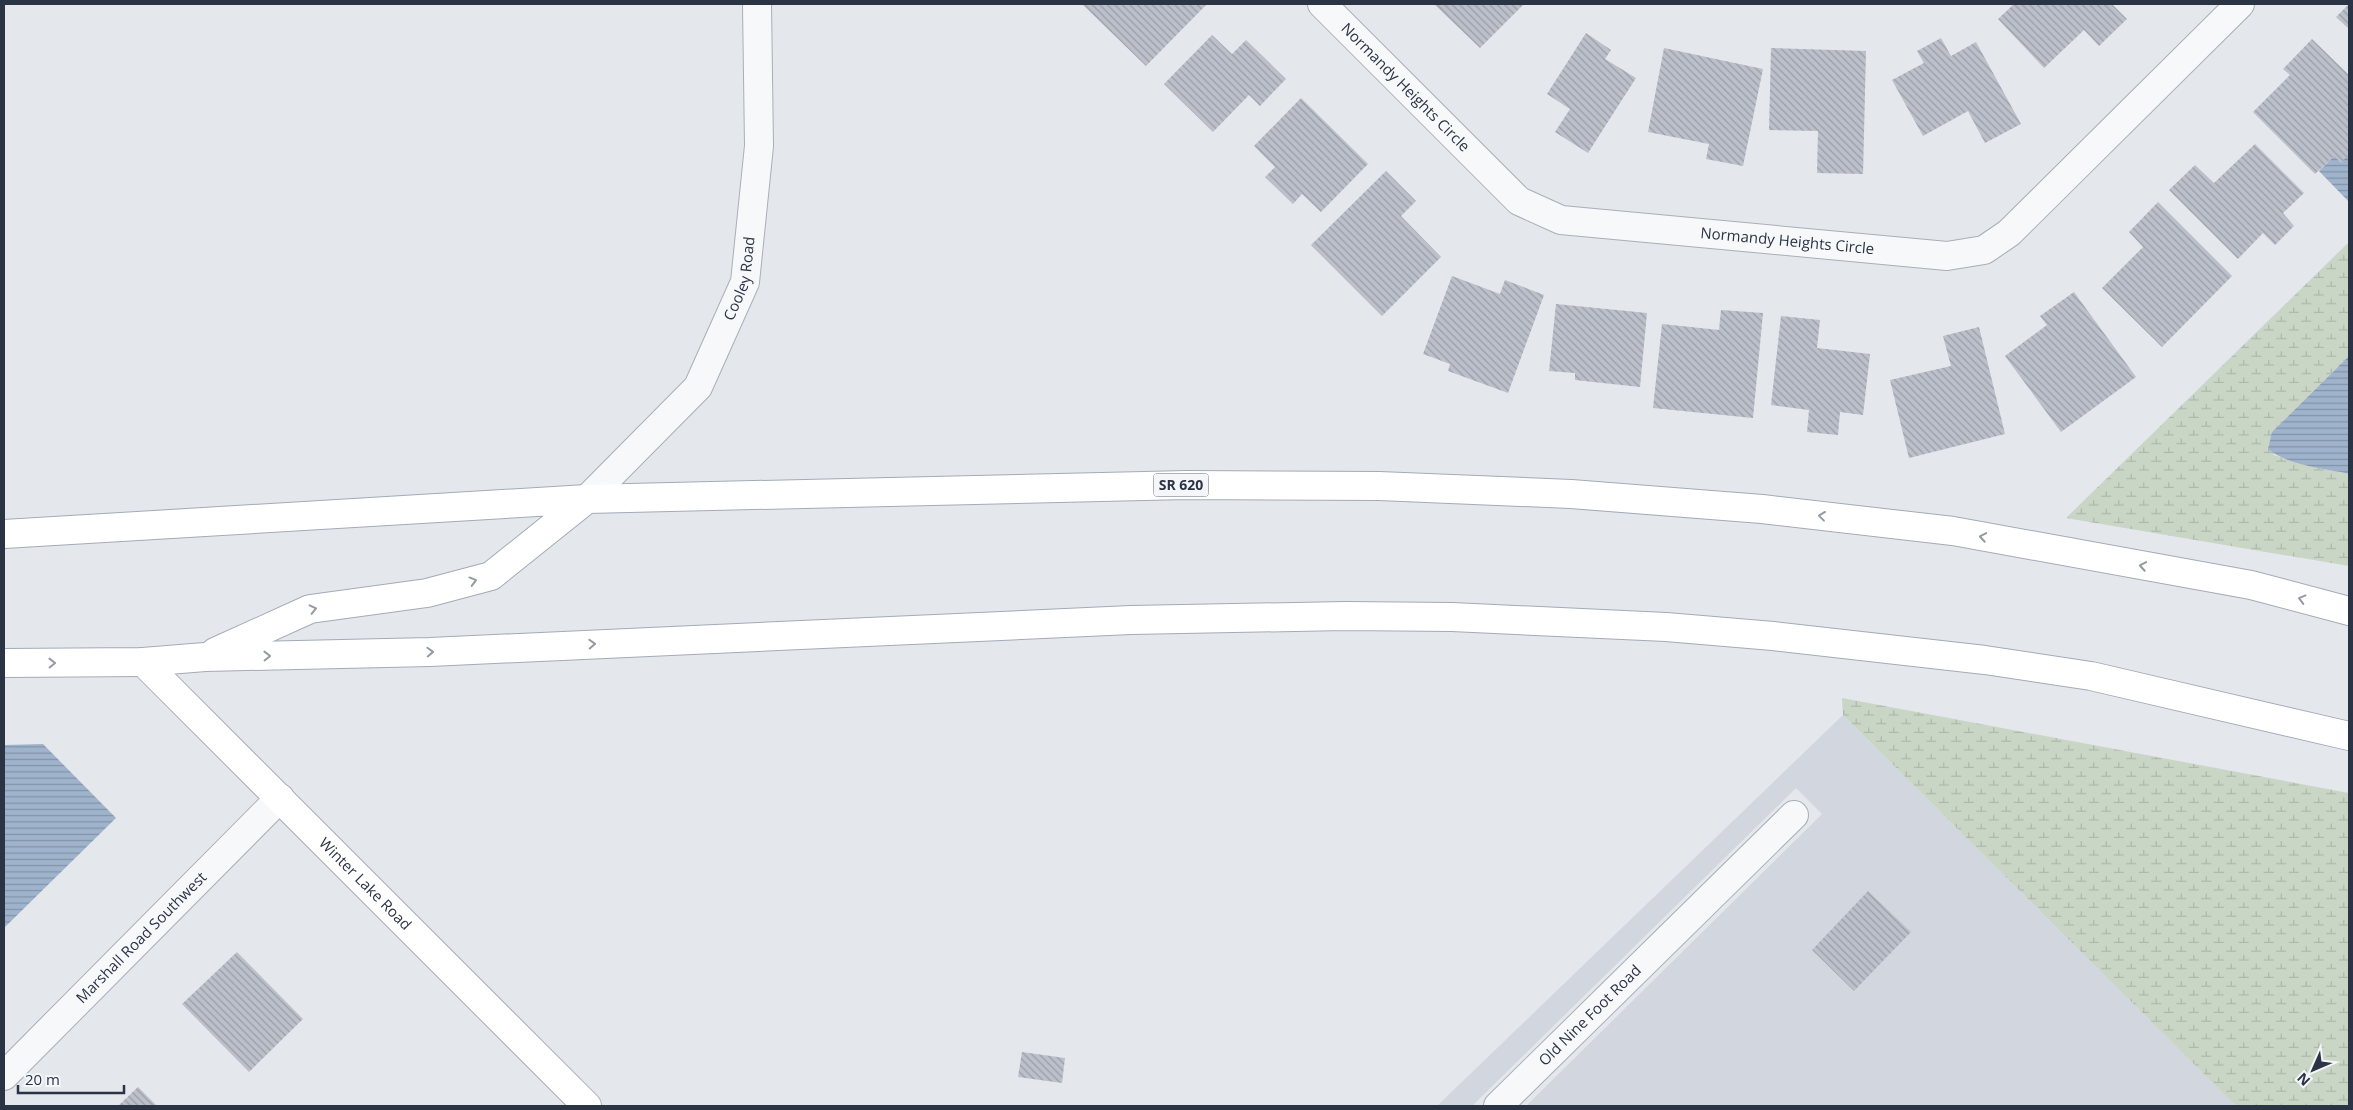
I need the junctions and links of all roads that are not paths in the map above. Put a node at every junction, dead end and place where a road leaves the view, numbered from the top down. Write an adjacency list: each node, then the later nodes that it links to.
1 (756, 4): 4 (street, Cooley Road)
2 (1322, 4): 3 (street, Normandy Heights Circle)
3 (2240, 4)
4 (586, 499): 5 (main road, SR 620); 6 (main road, SR 620, one-way to 4); 7 (main road, one-way to 4)
5 (4, 534)
6 (2349, 611)
7 (205, 657): 8 (main road); 10 (main road, one-way to 10)
8 (142, 662): 9 (main road, one-way to 8); 11 (main road, Winter Lake Road)
9 (4, 664)
10 (2349, 736)
11 (280, 798): 13 (street, Marshall Road Southwest); 14 (main road, Winter Lake Road)
12 (1794, 815): 15 (street, Old Nine Foot Road)
13 (4, 1076)
14 (587, 1106)
15 (1498, 1106)

